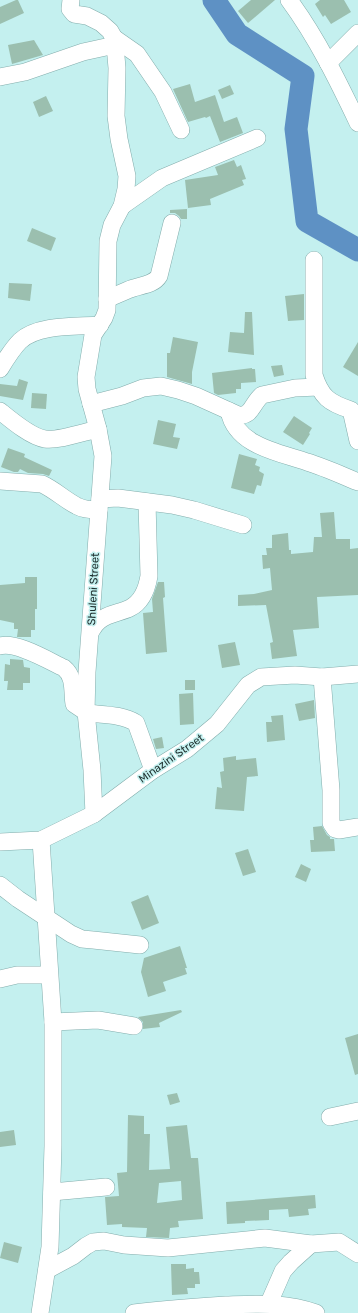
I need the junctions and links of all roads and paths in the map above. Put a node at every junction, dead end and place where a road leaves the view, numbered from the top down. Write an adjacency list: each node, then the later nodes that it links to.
1 (70, 0): 4 (street)
2 (289, 0): 5 (street)
3 (358, 33): 5 (street)
4 (114, 41): 6 (street); 8 (street); 10 (street)
5 (328, 63): 7 (street)
6 (0, 77)
7 (358, 124)
8 (181, 130)
9 (257, 138): 10 (street)
10 (122, 206): 13 (street, Shuleni Street)
11 (172, 223): 13 (street)
12 (314, 260): 16 (street)
13 (107, 299): 14 (street, Shuleni Street)
14 (100, 325): 15 (street); 17 (street, Shuleni Street)
15 (0, 368)
16 (318, 387): 19 (street); 21 (street)
17 (91, 404): 19 (street); 20 (street, Shuleni Street)
18 (0, 411): 20 (street)
19 (229, 411): 23 (street)
20 (98, 429): 25 (street, Shuleni Street)
21 (358, 441)
22 (0, 481): 25 (street)
23 (358, 482)
24 (147, 502): 25 (street); 26 (street); 27 (street)
25 (100, 504): 27 (street, Shuleni Street)
26 (242, 525)
27 (90, 631): 31 (street, Shuleni Street)
28 (0, 646): 31 (street)
29 (358, 674): 30 (street, Minazini Street)
30 (322, 677): 32 (street, Minazini Street); 34 (street)
31 (87, 713): 32 (street); 33 (street, Shuleni Street)
32 (153, 770): 33 (street, Minazini Street)
33 (94, 814): 35 (street, Minazini Street)
34 (358, 827)
35 (42, 840): 36 (street, Minazini Street); 38 (street)
36 (0, 842)
37 (0, 885): 38 (street)
38 (46, 918): 39 (street); 40 (street)
39 (140, 945)
40 (49, 975): 41 (street); 42 (street)
41 (0, 979)
42 (53, 1022): 43 (street); 47 (street)
43 (134, 1026)
44 (358, 1111): 45 (street)
45 (330, 1118)
46 (106, 1187): 47 (street)
47 (52, 1192): 50 (street)
48 (311, 1244): 49 (street); 50 (street); 51 (street)
49 (358, 1254)
50 (47, 1270): 52 (street)
51 (269, 1303): 53 (street); 54 (street)
52 (40, 1313)
53 (134, 1313)
54 (316, 1313)

